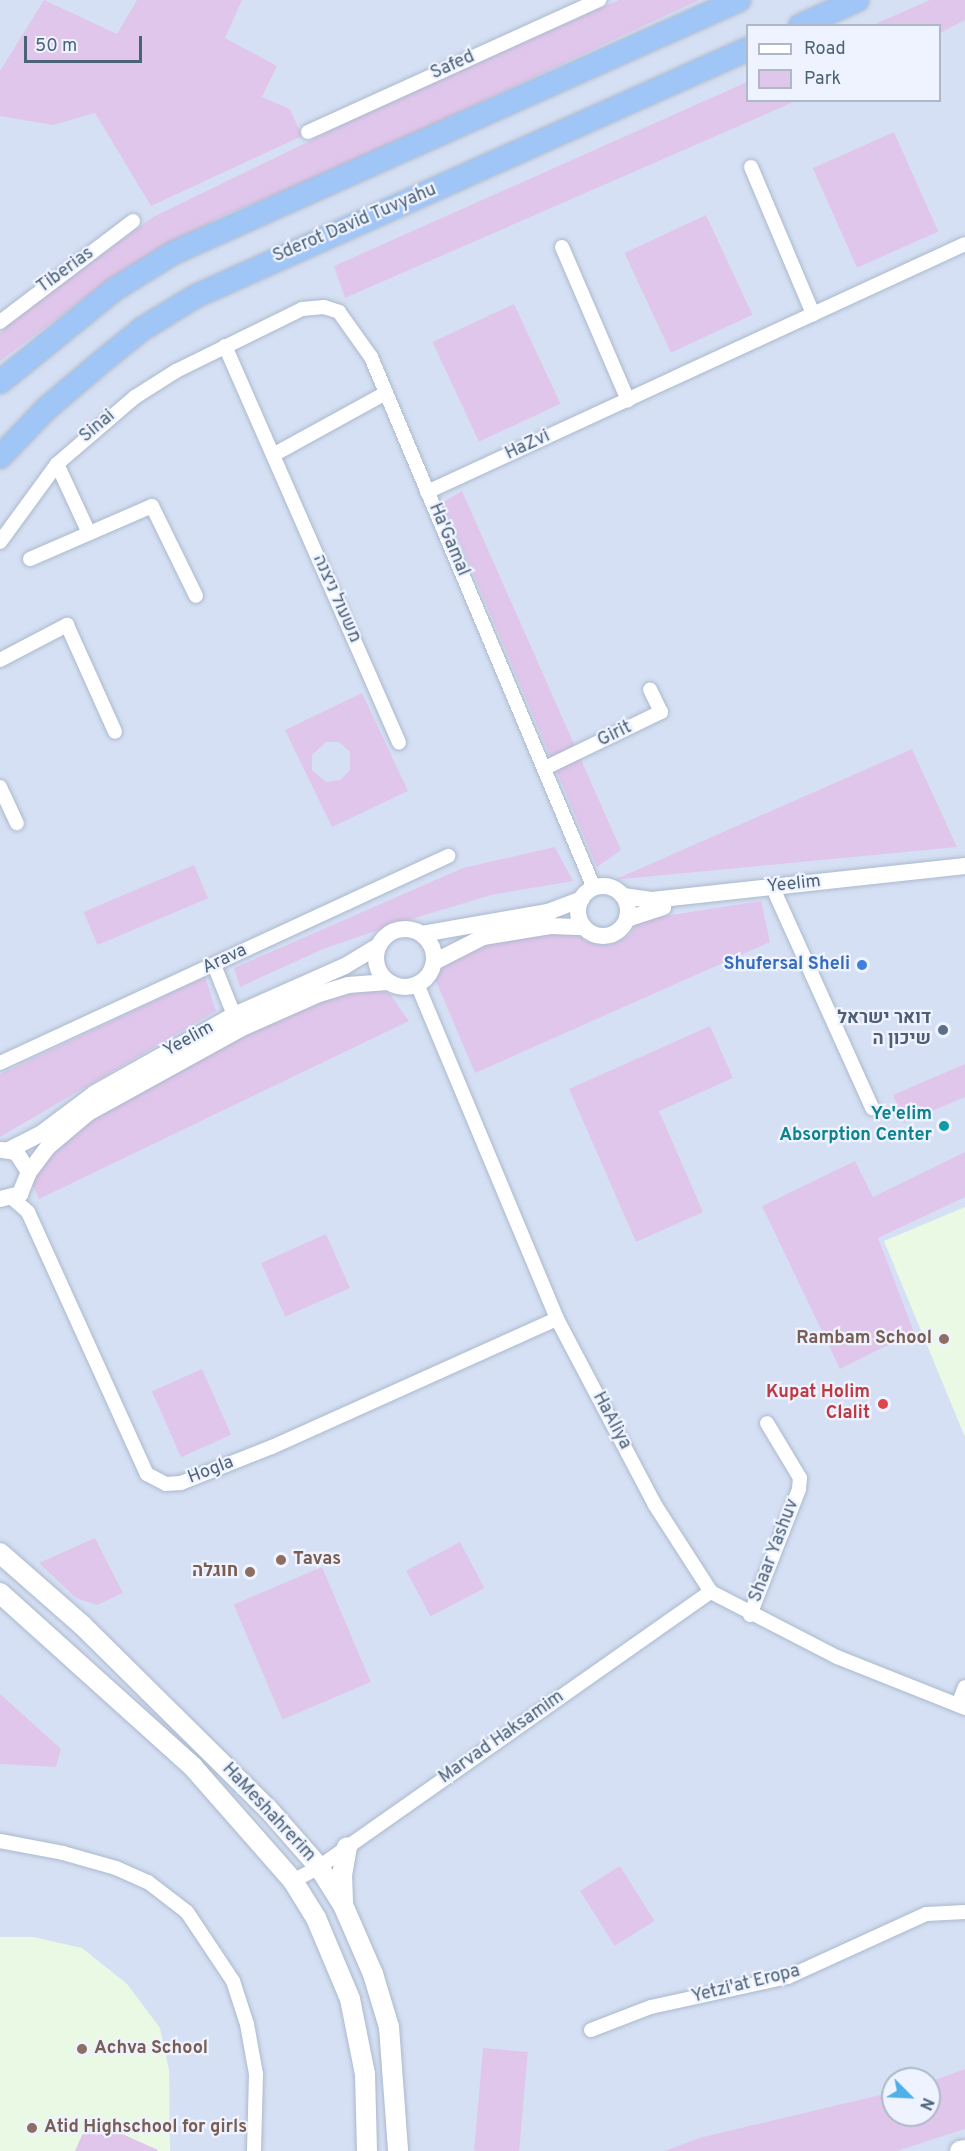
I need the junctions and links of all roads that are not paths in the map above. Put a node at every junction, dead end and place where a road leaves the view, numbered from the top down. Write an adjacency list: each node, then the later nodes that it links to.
1 (598, 0): 6 (street, Safed)
2 (739, 0): 14 (highway)
3 (857, 0): 4 (highway)
4 (804, 24)
5 (746, 49): 18 (highway, Sderot David Tuvyahu)
6 (308, 132)
7 (751, 167): 11 (street)
8 (133, 221): 12 (street, Tiberias)
9 (965, 244): 11 (street, HaZvi)
10 (562, 247): 16 (street)
11 (813, 314): 16 (street, HaZvi)
12 (0, 322)
13 (225, 345): 15 (street, Ha'Gamal); 17 (street, משעול ניצנה); 19 (street, Sinai)
14 (0, 382)
15 (386, 393): 17 (street); 20 (street, Ha'Gamal)
16 (627, 400): 20 (street, HaZvi)
17 (273, 455): 28 (street, משעול ניצנה)
18 (0, 456)
19 (57, 464): 21 (street); 22 (street, Sinai)
20 (428, 492): 29 (street, Ha'Gamal)
21 (89, 533): 23 (street); 24 (street)
22 (0, 542)
23 (30, 559)
24 (196, 596)
25 (0, 659): 27 (street)
26 (650, 689): 29 (street, Girit)
27 (115, 732)
28 (399, 743)
29 (545, 768): 35 (street, Ha'Gamal)
30 (0, 787): 31 (street)
31 (17, 823)
32 (449, 856): 43 (street, Arava)
33 (965, 866): 37 (street, Yeelim)
34 (965, 876): 36 (street, Yeelim)
35 (588, 893): 37 (street); 39 (street); 40 (street)
36 (776, 895): 38 (street, Yeelim); 48 (street, Yeelim)
37 (623, 896): 38 (street)
38 (627, 919): 39 (street)
39 (584, 927): 42 (street)
40 (422, 934): 41 (street); 42 (street)
41 (378, 946): 44 (street); 46 (street, Yeelim)
42 (434, 962): 45 (street)
43 (214, 965): 46 (street); 47 (street, Arava)
44 (388, 982): 45 (street); 50 (street, Yeelim)
45 (417, 984): 52 (street, HaAliya)
46 (234, 1015): 49 (street, Yeelim)
47 (0, 1063)
48 (872, 1108)
49 (4, 1150): 50 (street)
50 (29, 1172): 51 (street, Yeelim)
51 (6, 1198): 52 (street, Hogla)
52 (557, 1319): 55 (street, HaAliya)
53 (767, 1423): 57 (street, Shaar Yashuv)
54 (0, 1553): 62 (main road, HaMeshahrerim)
55 (711, 1592): 57 (street, HaAliya); 61 (street, Marvad Haksamim)
56 (0, 1593): 63 (main road, HaMeshahrerim)
57 (750, 1615): 59 (street, HaAliya)
58 (965, 1688): 59 (street)
59 (961, 1707)
60 (0, 1841): 68 (street)
61 (347, 1847): 62 (street, Marvad Haksamim); 64 (main road)
62 (319, 1868): 63 (street, Marvad Haksamim); 64 (main road, HaMeshahrerim)
63 (293, 1881): 69 (main road, HaMeshahrerim)
64 (343, 1905): 70 (main road, HaMeshahrerim)
65 (965, 1912): 66 (street, Yetzi'at Eropa)
66 (591, 2030)
67 (965, 2150): 71 (main road)
68 (254, 2151)
69 (367, 2151)
70 (398, 2151)
71 (960, 2151)

